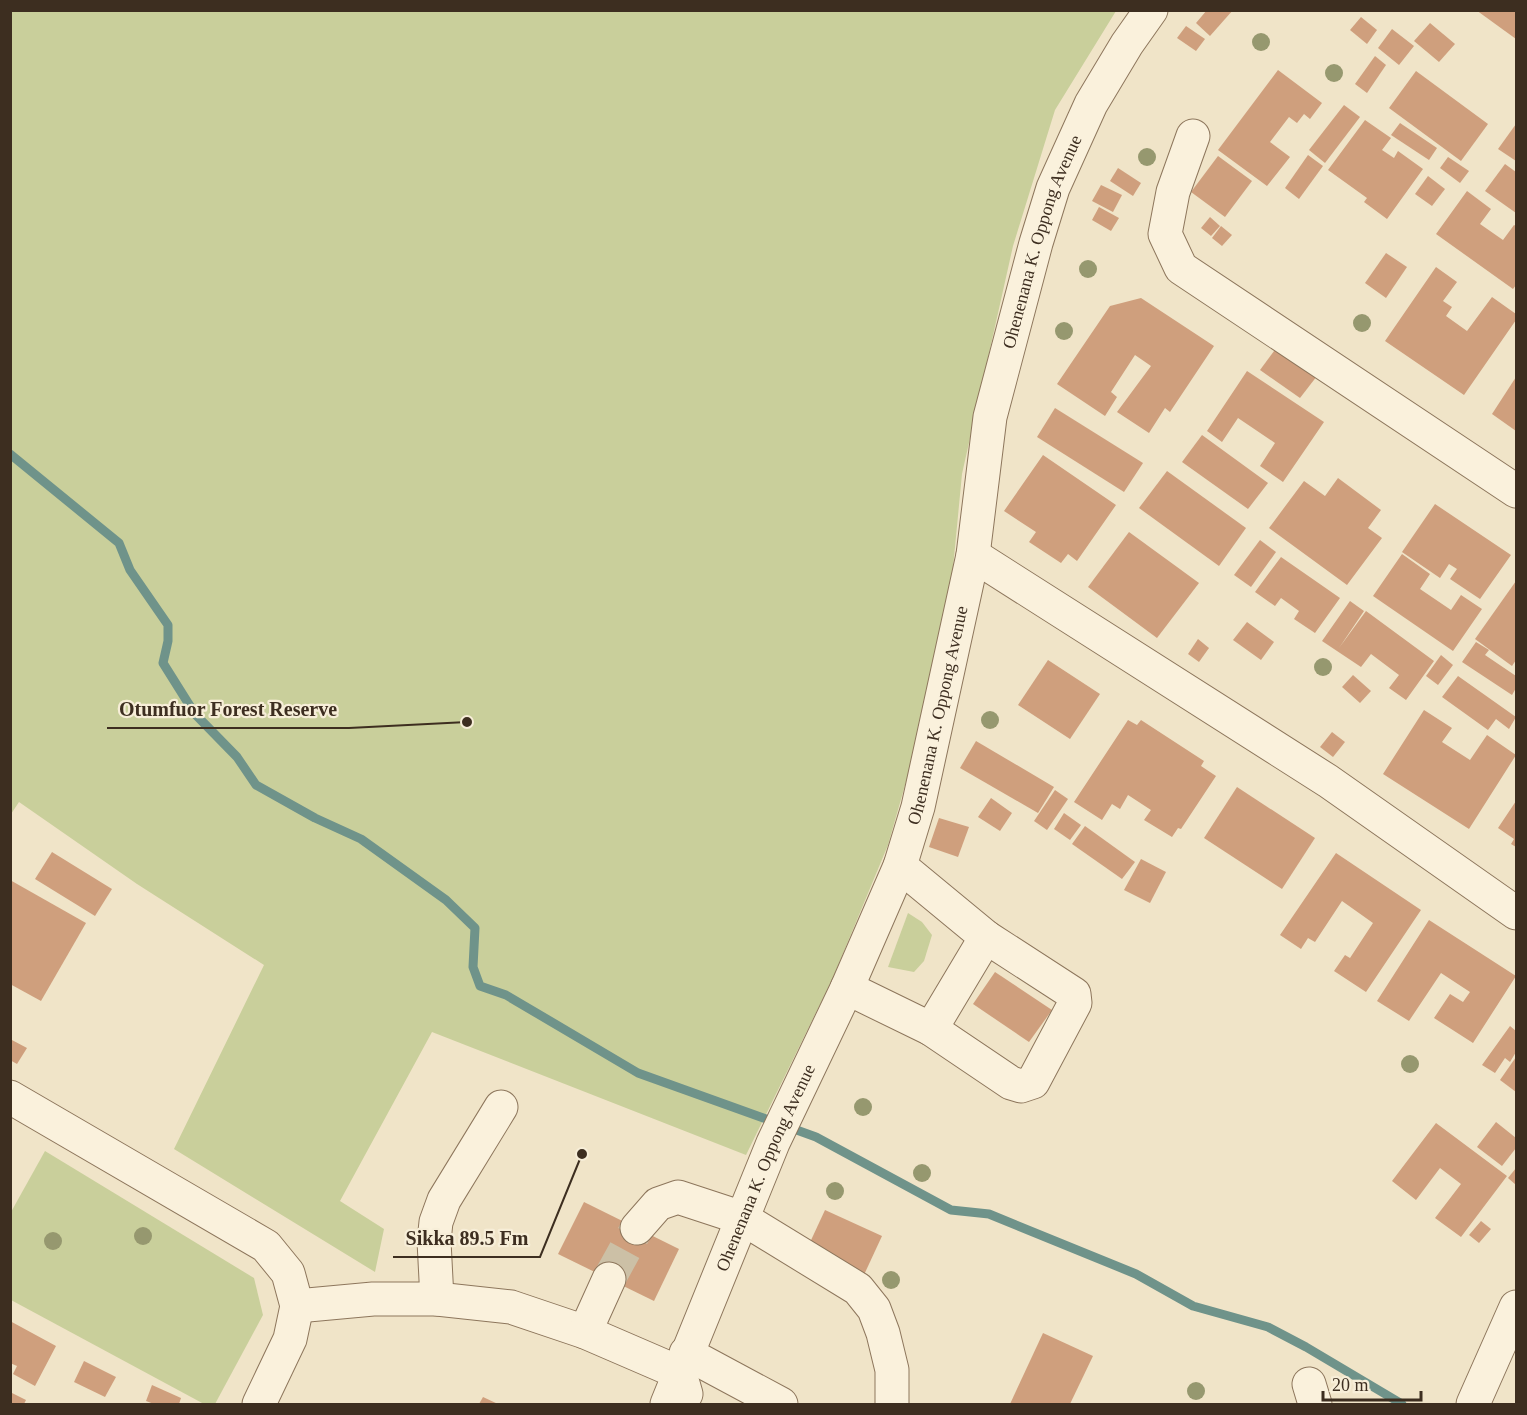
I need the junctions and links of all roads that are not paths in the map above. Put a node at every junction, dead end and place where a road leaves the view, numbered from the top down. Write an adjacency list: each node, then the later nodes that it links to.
1 (1151, 10): 4 (street, Ohenenana K. Oppong Avenue)
2 (1193, 136): 3 (street)
3 (1516, 491)
4 (973, 555): 5 (street, Ohenenana K. Oppong Avenue); 6 (street)
5 (900, 866): 7 (street); 8 (street, Ohenenana K. Oppong Avenue)
6 (1516, 913)
7 (986, 937): 9 (street); 9 (street)
8 (847, 988): 9 (street); 12 (street, Ohenenana K. Oppong Avenue)
9 (931, 1029)
10 (10, 1097): 16 (street)
11 (501, 1107): 15 (street)
12 (742, 1218): 13 (street); 19 (street, Ohenenana K. Oppong Avenue); 25 (street)
13 (637, 1228)
14 (609, 1279): 18 (street)
15 (437, 1299): 16 (street); 18 (street)
16 (297, 1306): 21 (street)
17 (1516, 1308): 20 (street)
18 (585, 1332): 19 (street)
19 (683, 1363): 22 (street, Ohenenana K. Oppong Avenue); 23 (street); 24 (street)
20 (1474, 1402)
21 (259, 1404)
22 (667, 1404)
23 (690, 1404)
24 (781, 1404)
25 (892, 1404)

